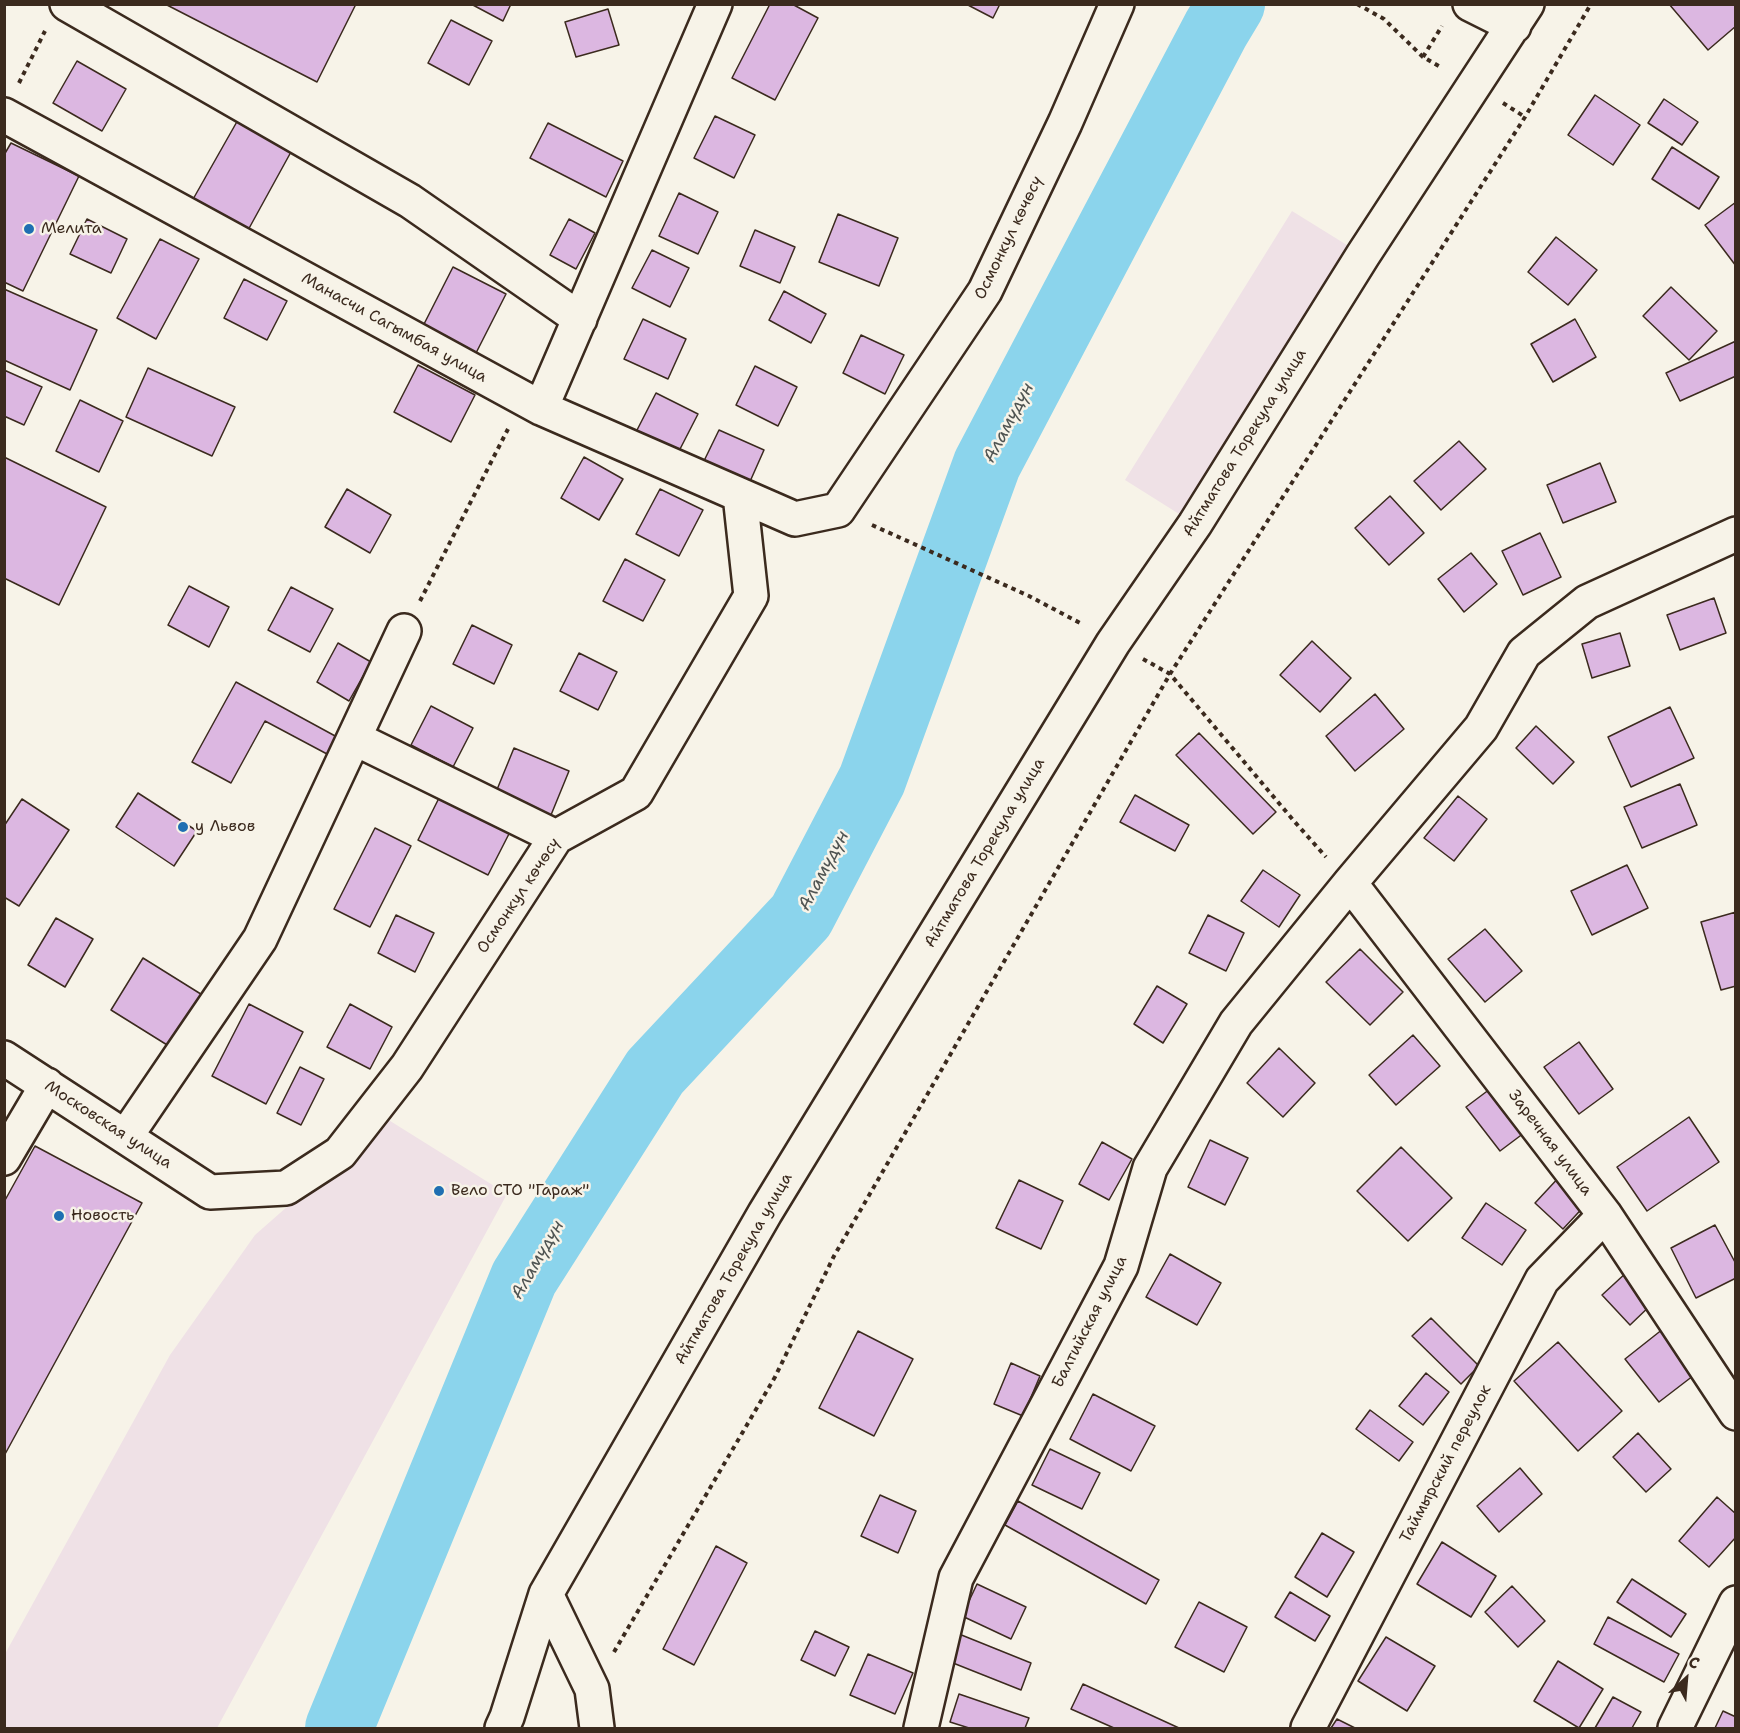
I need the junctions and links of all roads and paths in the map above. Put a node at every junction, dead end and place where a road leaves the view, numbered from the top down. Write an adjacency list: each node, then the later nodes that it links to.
1 (715, 4): 11 (street)
2 (1117, 4): 14 (street, Осмонкул көчөсү)
3 (1357, 4): 8 (path)
4 (1591, 4): 19 (path)
5 (1457, 13): 7 (street); 9 (path)
6 (58, 15): 10 (path); 11 (street)
7 (1520, 15): 18 (street, Айтматова Торекула улица)
8 (1384, 19)
9 (1424, 57)
10 (10, 102): 12 (street, Манасчи Сагымбая улица)
11 (580, 319): 12 (street)
12 (533, 403): 13 (street, Манасчи Сагымбая улица); 17 (path)
13 (740, 495): 14 (street, Манасчи Сагымбая улица); 21 (street, Осмонкул көчөсү)
14 (795, 519)
15 (872, 525): 18 (path)
16 (1736, 534): 22 (street, Балтийская улица)
17 (404, 632): 20 (street)
18 (1113, 643): 19 (path); 30 (street, Айтматова Торекула улица)
19 (1170, 674): 22 (path); 32 (path)
20 (354, 738): 21 (street); 25 (street)
21 (556, 837): 27 (street, Осмонкул көчөсү)
22 (1350, 883): 28 (street, Заречная улица); 35 (street, Балтийская улица)
23 (4, 1058): 24 (street, Московская улица)
24 (47, 1085): 25 (street, Московская улица); 26 (street)
25 (126, 1136): 27 (street, Московская улица)
26 (4, 1158)
27 (210, 1192)
28 (1605, 1215): 29 (street, Заречная улица); 36 (street, Таймырский переулок)
29 (1736, 1413)
30 (546, 1594): 32 (street); 33 (street, Айтматова Торекула улица)
31 (1736, 1603): 37 (street)
32 (592, 1689): 34 (street)
33 (502, 1728)
34 (597, 1728)
35 (921, 1728)
36 (1308, 1728)
37 (1675, 1728)

